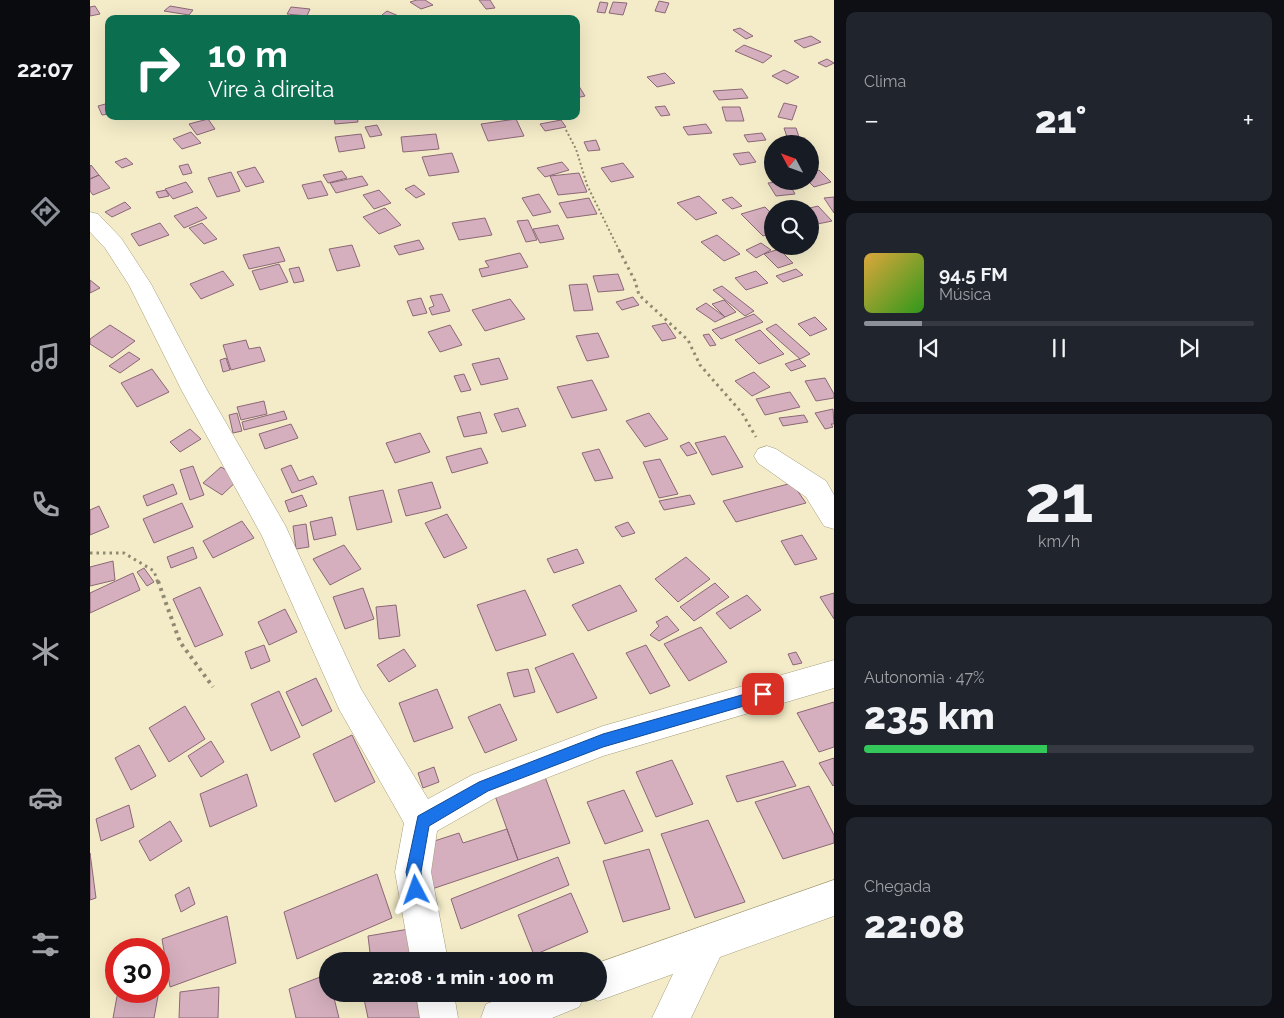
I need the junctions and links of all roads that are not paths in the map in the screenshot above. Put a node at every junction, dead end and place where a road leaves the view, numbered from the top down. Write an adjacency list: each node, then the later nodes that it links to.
1 (90, 219): 5 (street)
2 (767, 456): 3 (street)
3 (834, 518)
4 (834, 674): 5 (street)
5 (422, 821): 8 (street)
6 (834, 898): 7 (street)
7 (708, 942): 9 (street); 14 (street)
8 (427, 952)
9 (607, 979)
10 (436, 1002): 12 (street)
11 (544, 1002): 13 (street)
12 (439, 1018)
13 (500, 1018)
14 (671, 1018)

